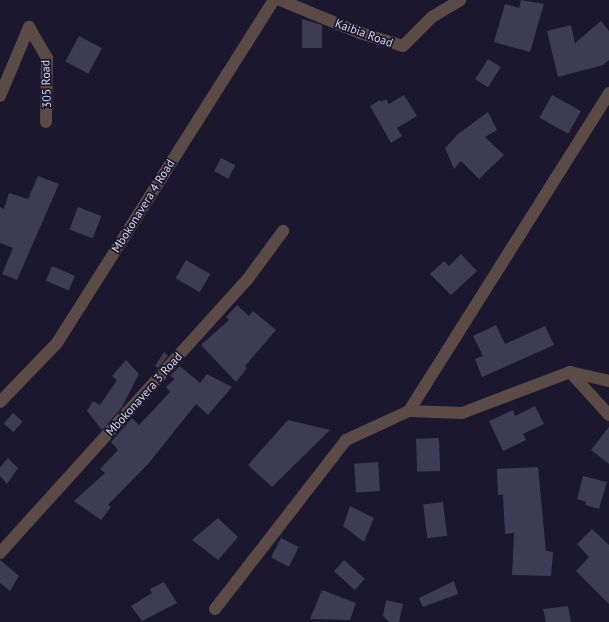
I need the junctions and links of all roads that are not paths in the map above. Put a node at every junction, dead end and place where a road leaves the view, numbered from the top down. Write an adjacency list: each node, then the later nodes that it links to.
1 (274, 0): 10 (street, Mbokonavera 4 Road)
2 (280, 0): 3 (street, Kaibia Road)
3 (460, 0)
4 (609, 92): 11 (street)
5 (0, 96): 6 (street, 305 Road)
6 (46, 122)
7 (283, 232): 13 (street, Mbokonavera 3 Road)
8 (570, 372): 9 (street); 11 (street); 12 (street)
9 (609, 381)
10 (0, 402)
11 (409, 411): 14 (street)
12 (609, 415)
13 (0, 553)
14 (215, 609)

